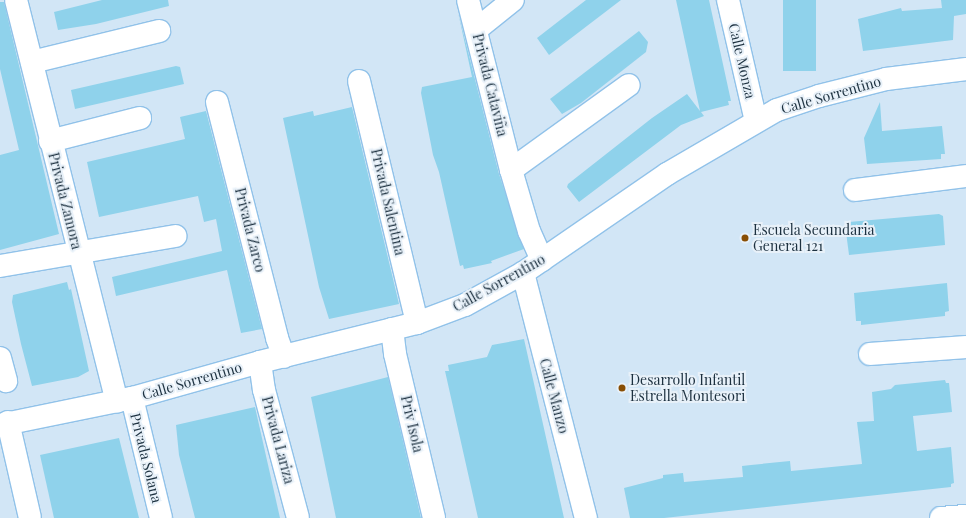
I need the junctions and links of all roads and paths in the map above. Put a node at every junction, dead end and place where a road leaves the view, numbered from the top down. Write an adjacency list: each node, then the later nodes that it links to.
1 (16, 0): 7 (street, Privada Zamora)
2 (468, 0): 5 (street, Privada Cataviña)
3 (513, 0): 5 (street)
4 (728, 0): 13 (street, Calle Monza)
5 (477, 29): 15 (street, Privada Cataviña)
6 (159, 31): 7 (street)
7 (32, 62): 14 (street, Privada Zamora)
8 (966, 70): 13 (street, Calle Sorrentino)
9 (359, 81): 23 (street, Privada Salentina)
10 (629, 85): 15 (street)
11 (217, 102): 27 (street, Privada Zarco)
12 (140, 118): 14 (street)
13 (756, 121): 20 (street, Calle Sorrentino)
14 (50, 141): 19 (street, Privada Zamora)
15 (511, 170): 20 (street, Privada Cataviña)
16 (966, 176): 17 (street)
17 (855, 190)
18 (175, 236): 19 (street)
19 (79, 254): 21 (street); 31 (street, Privada Zamora)
20 (542, 260): 22 (street, Calle Sorrentino)
21 (0, 266)
22 (522, 273): 23 (street, Calle Sorrentino); 38 (street, Calle Manzo)
23 (417, 323): 24 (street, Calle Sorrentino)
24 (392, 329): 27 (street, Calle Sorrentino); 37 (street, Priv Isola)
25 (966, 347): 26 (street)
26 (870, 354)
27 (284, 357): 29 (street, Calle Sorrentino)
28 (0, 358): 30 (street)
29 (260, 362): 31 (street, Calle Sorrentino); 36 (street, Privada Lariza)
30 (6, 381)
31 (125, 399): 32 (street, Calle Sorrentino); 35 (street, Privada Solana)
32 (4, 423): 34 (street)
33 (966, 516): 39 (street)
34 (30, 518)
35 (161, 518)
36 (298, 518)
37 (434, 518)
38 (586, 518)
39 (941, 518)

